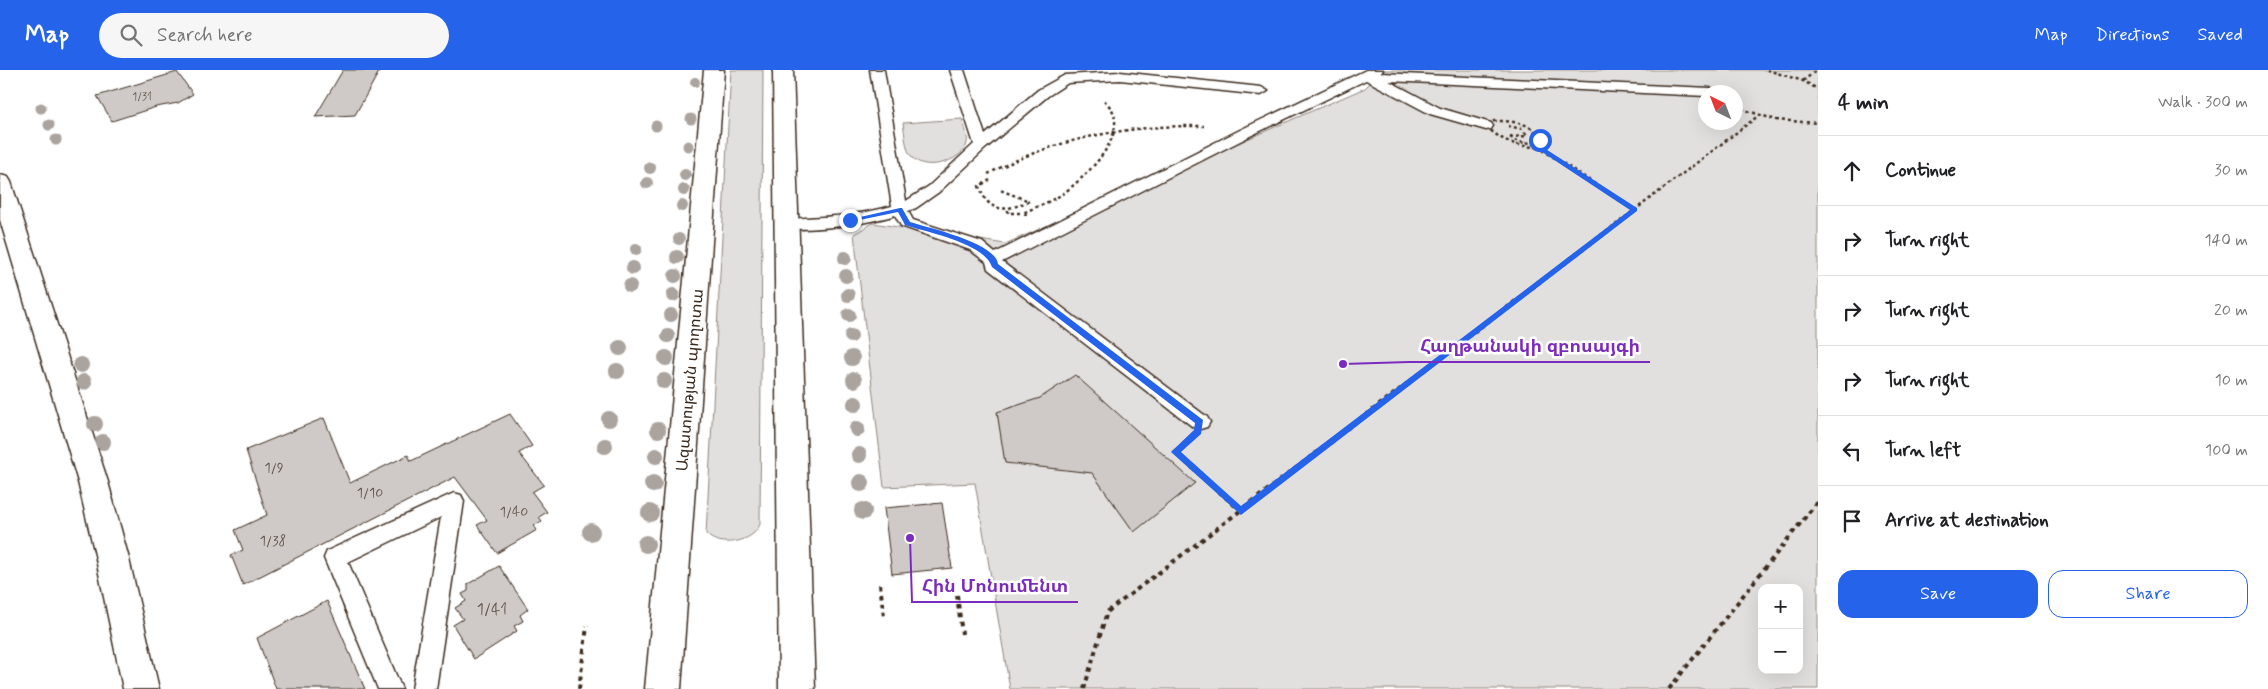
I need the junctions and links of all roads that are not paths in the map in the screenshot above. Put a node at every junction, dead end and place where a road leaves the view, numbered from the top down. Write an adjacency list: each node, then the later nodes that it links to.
1 (714, 70): 15 (main road, Ազատության պողոտա)
2 (783, 70): 12 (main road)
3 (877, 70): 11 (lane)
4 (957, 70): 9 (lane)
5 (1368, 72): 7 (lane); 8 (lane); 13 (lane)
6 (1262, 91): 9 (lane)
7 (1698, 91)
8 (1486, 126)
9 (981, 145): 11 (lane)
10 (0, 182): 16 (main road)
11 (900, 210): 12 (lane); 13 (lane)
12 (788, 224): 19 (main road)
13 (994, 260): 14 (lane)
14 (1200, 422)
15 (668, 679)
16 (141, 689)
17 (390, 689): 18 (lane)
18 (424, 689)
19 (797, 689)

